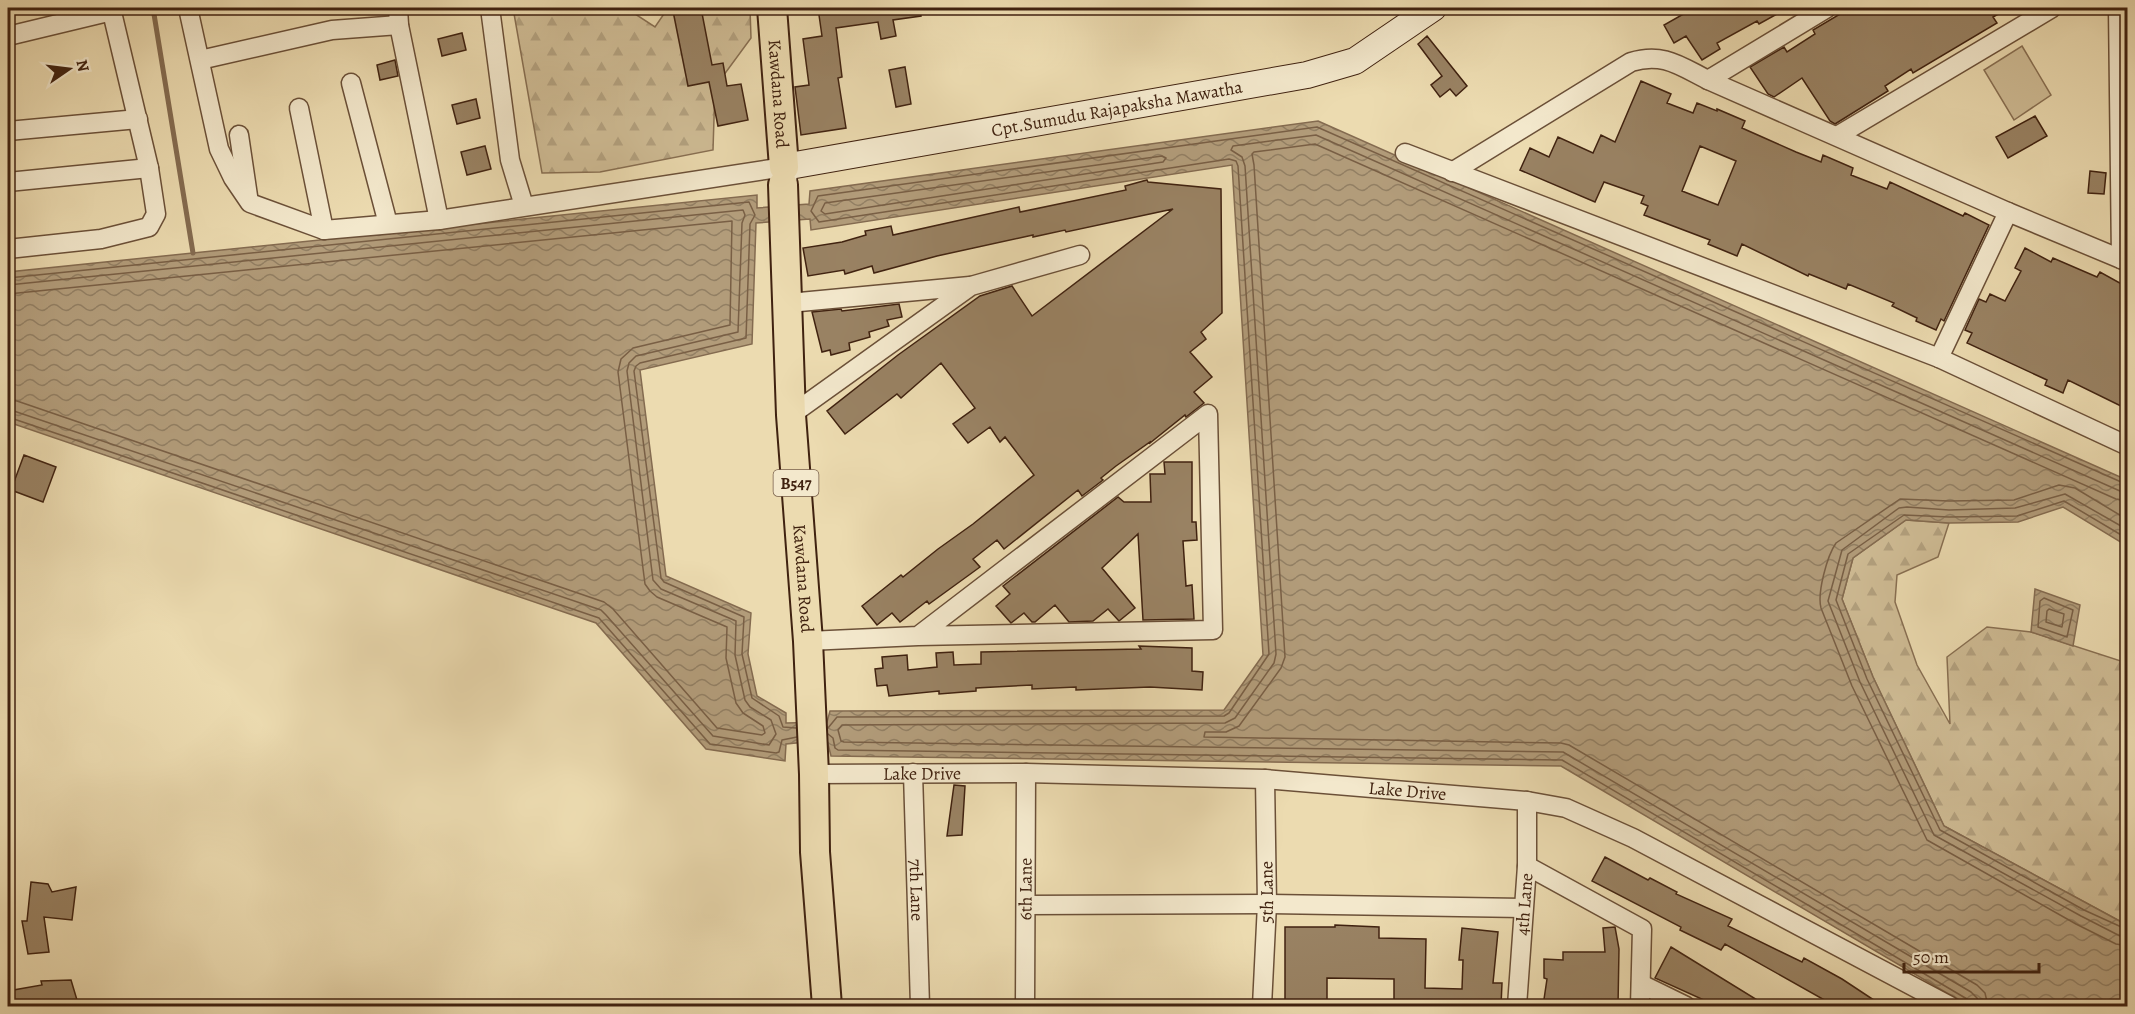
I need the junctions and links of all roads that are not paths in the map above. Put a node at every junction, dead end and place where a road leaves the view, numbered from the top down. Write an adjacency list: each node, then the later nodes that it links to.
1 (188, 8): 11 (street)
2 (490, 8): 25 (street)
3 (772, 8): 22 (main road, Kawdana Road / B547)
4 (1433, 8): 22 (main road, Cpt.Sumudu Rajapaksha Mawatha)
5 (1827, 8): 12 (street)
6 (2052, 8): 18 (street)
7 (2118, 8): 32 (street)
8 (112, 9): 10 (street); 15 (street)
9 (398, 16): 11 (street); 27 (street)
10 (8, 36)
11 (200, 60): 24 (street)
12 (1708, 80): 18 (street); 21 (street)
13 (351, 83): 28 (street)
14 (299, 108): 29 (street)
15 (138, 119): 16 (street); 20 (street)
16 (8, 131)
17 (239, 135): 24 (street)
18 (1837, 136): 26 (street)
19 (1405, 153): 21 (street)
20 (149, 168): 23 (street); 30 (street)
21 (1452, 172): 35 (street)
22 (783, 176): 25 (street); 34 (main road, Kawdana Road / B547)
23 (8, 182)
24 (250, 203): 29 (street)
25 (524, 206): 27 (street)
26 (2008, 212): 32 (street); 35 (street)
27 (439, 219): 28 (street)
28 (388, 224): 29 (street)
29 (324, 230)
30 (8, 249)
31 (1080, 255): 33 (street)
32 (2124, 260)
33 (971, 286): 34 (street); 36 (street)
34 (789, 303): 36 (main road, Kawdana Road / B547)
35 (1939, 358): 37 (street)
36 (791, 415): 39 (main road, Kawdana Road / B547)
37 (2127, 446)
38 (918, 636): 38 (street); 39 (street)
39 (808, 641): 40 (main road, Kawdana Road / B547)
40 (814, 762): 41 (street, Lake Drive); 50 (main road, Kawdana Road / B547)
41 (913, 773): 42 (street, Lake Drive); 51 (street, 7th Lane)
42 (1026, 773): 43 (street, Lake Drive); 46 (street, 6th Lane)
43 (1265, 779): 44 (street, Lake Drive); 47 (street, 5th Lane)
44 (1527, 801): 45 (street, 4th Lane); 57 (street, Lake Drive)
45 (1527, 866): 48 (street, 4th Lane); 49 (street)
46 (1026, 904): 47 (street); 52 (street, 6th Lane)
47 (1267, 904): 48 (street); 53 (street, 5th Lane)
48 (1523, 908): 54 (street, 4th Lane)
49 (1641, 984): 55 (street); 56 (street)
50 (827, 1006)
51 (920, 1006)
52 (1025, 1006)
53 (1262, 1006)
54 (1517, 1006)
55 (1640, 1006)
56 (1686, 1006)
57 (1950, 1006)

